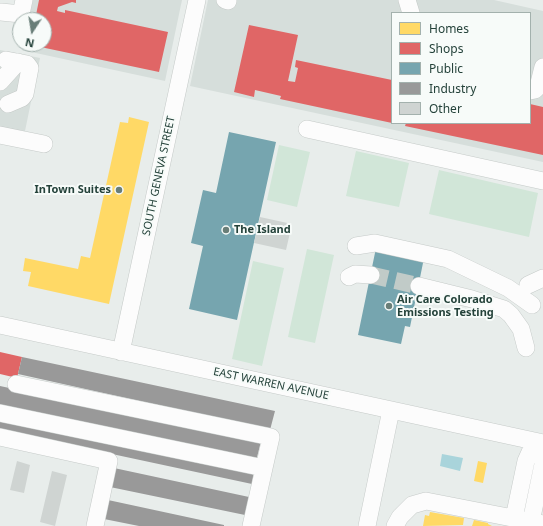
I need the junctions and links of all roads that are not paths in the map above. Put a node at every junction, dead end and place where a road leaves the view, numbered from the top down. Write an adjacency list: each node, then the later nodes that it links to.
1 (24, 0): 4 (street)
2 (197, 0): 21 (street, SOUTH GENEVA STREET)
3 (407, 0): 5 (street)
4 (1, 12)
5 (410, 12)
6 (543, 66): 8 (street)
7 (0, 82): 9 (street)
8 (531, 91)
9 (7, 107)
10 (307, 129): 13 (street)
11 (0, 135): 12 (street)
12 (44, 144)
13 (543, 181)
14 (356, 246): 18 (street)
15 (371, 275): 16 (street)
16 (349, 277)
17 (419, 286): 20 (street)
18 (532, 305)
19 (0, 325): 21 (street, EAST WARREN AVENUE)
20 (526, 348)
21 (121, 352): 23 (street, EAST WARREN AVENUE)
22 (16, 384): 29 (street)
23 (391, 410): 26 (street, EAST WARREN AVENUE); 34 (street)
24 (0, 413): 29 (street)
25 (0, 437): 32 (street)
26 (541, 442): 27 (street); 30 (street)
27 (543, 458)
28 (543, 464): 31 (street)
29 (264, 468): 33 (street)
30 (514, 518): 31 (street); 35 (street)
31 (537, 523)
32 (95, 526)
33 (251, 526)
34 (367, 526)
35 (395, 526)

